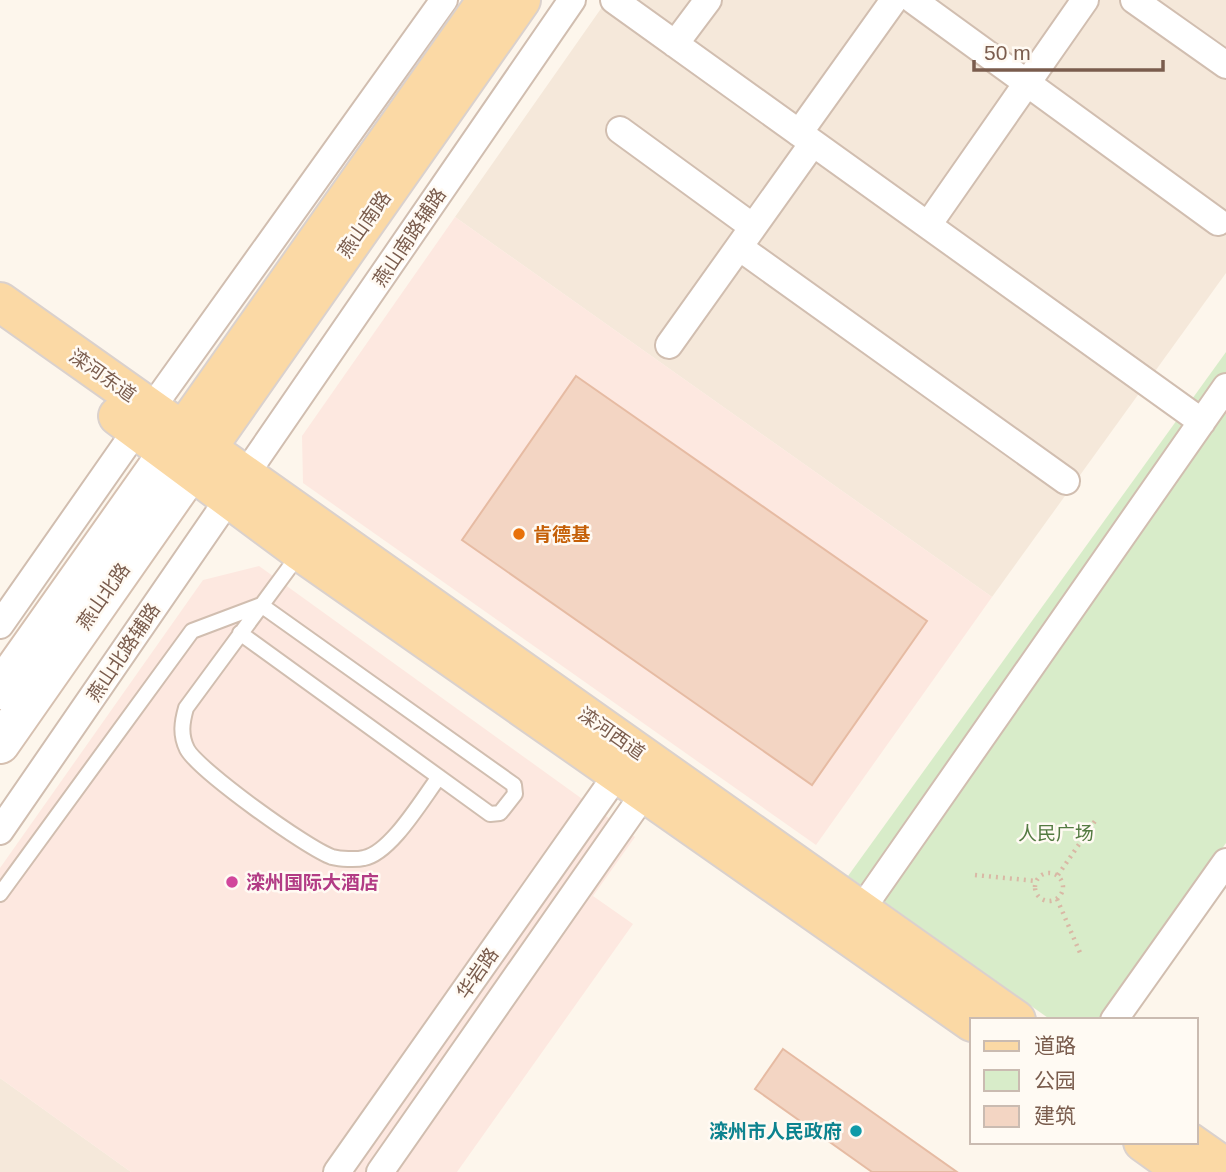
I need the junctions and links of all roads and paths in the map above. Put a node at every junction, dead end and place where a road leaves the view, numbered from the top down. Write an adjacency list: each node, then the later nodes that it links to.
1 (444, 0): 24 (street)
2 (486, 0): 24 (main road, 燕山南路)
3 (522, 0): 24 (main road, 燕山南路)
4 (572, 0): 26 (street, 燕山南路辅路)
5 (614, 0): 11 (street)
6 (708, 0): 11 (street)
7 (894, 0): 15 (street)
8 (913, 0): 13 (street)
9 (1085, 0): 13 (street)
10 (1134, 0): 12 (street)
11 (675, 44): 15 (street)
12 (1226, 65)
13 (1028, 82): 16 (street); 17 (street)
14 (620, 130): 18 (street)
15 (806, 138): 17 (street); 18 (street)
16 (1218, 222)
17 (928, 225): 23 (street)
18 (746, 237): 21 (street); 25 (street)
19 (0, 302): 24 (main road, 滦河东道)
20 (0, 334): 24 (main road, 滦河东道)
21 (669, 345)
22 (1226, 387): 23 (street)
23 (1202, 422): 43 (street)
24 (173, 440): 26 (main road, 滦河西道); 29 (street); 31 (main road, 燕山北路); 32 (main road, 燕山北路)
25 (1066, 481)
26 (237, 487): 27 (main road, 滦河西道); 36 (street, 燕山北路辅路); 43 (main road, 滦河西道)
27 (300, 552): 28 (lane); 34 (main road, 滦河西道)
28 (261, 605): 30 (lane); 33 (lane); 41 (lane)
29 (0, 625)
30 (240, 633): 33 (lane); 33 (lane)
31 (0, 690)
32 (0, 744)
33 (439, 777)
34 (632, 782): 47 (main road, 滦河西道); 51 (street, 华岩路); 52 (street, 华岩路)
35 (1095, 821): 39 (path)
36 (0, 831)
37 (1226, 862): 46 (street)
38 (975, 874): 40 (path)
39 (1058, 875): 40 (path); 42 (path)
40 (1036, 881): 42 (path)
41 (0, 894)
42 (1056, 900): 44 (path)
43 (861, 909): 45 (main road, 滦河西道)
44 (1081, 955)
45 (1013, 1018)
46 (1115, 1018)
47 (970, 1021)
48 (1146, 1144): 53 (main road)
49 (1192, 1144): 50 (main road)
50 (1226, 1168)
51 (337, 1172)
52 (380, 1172)
53 (1185, 1172)

